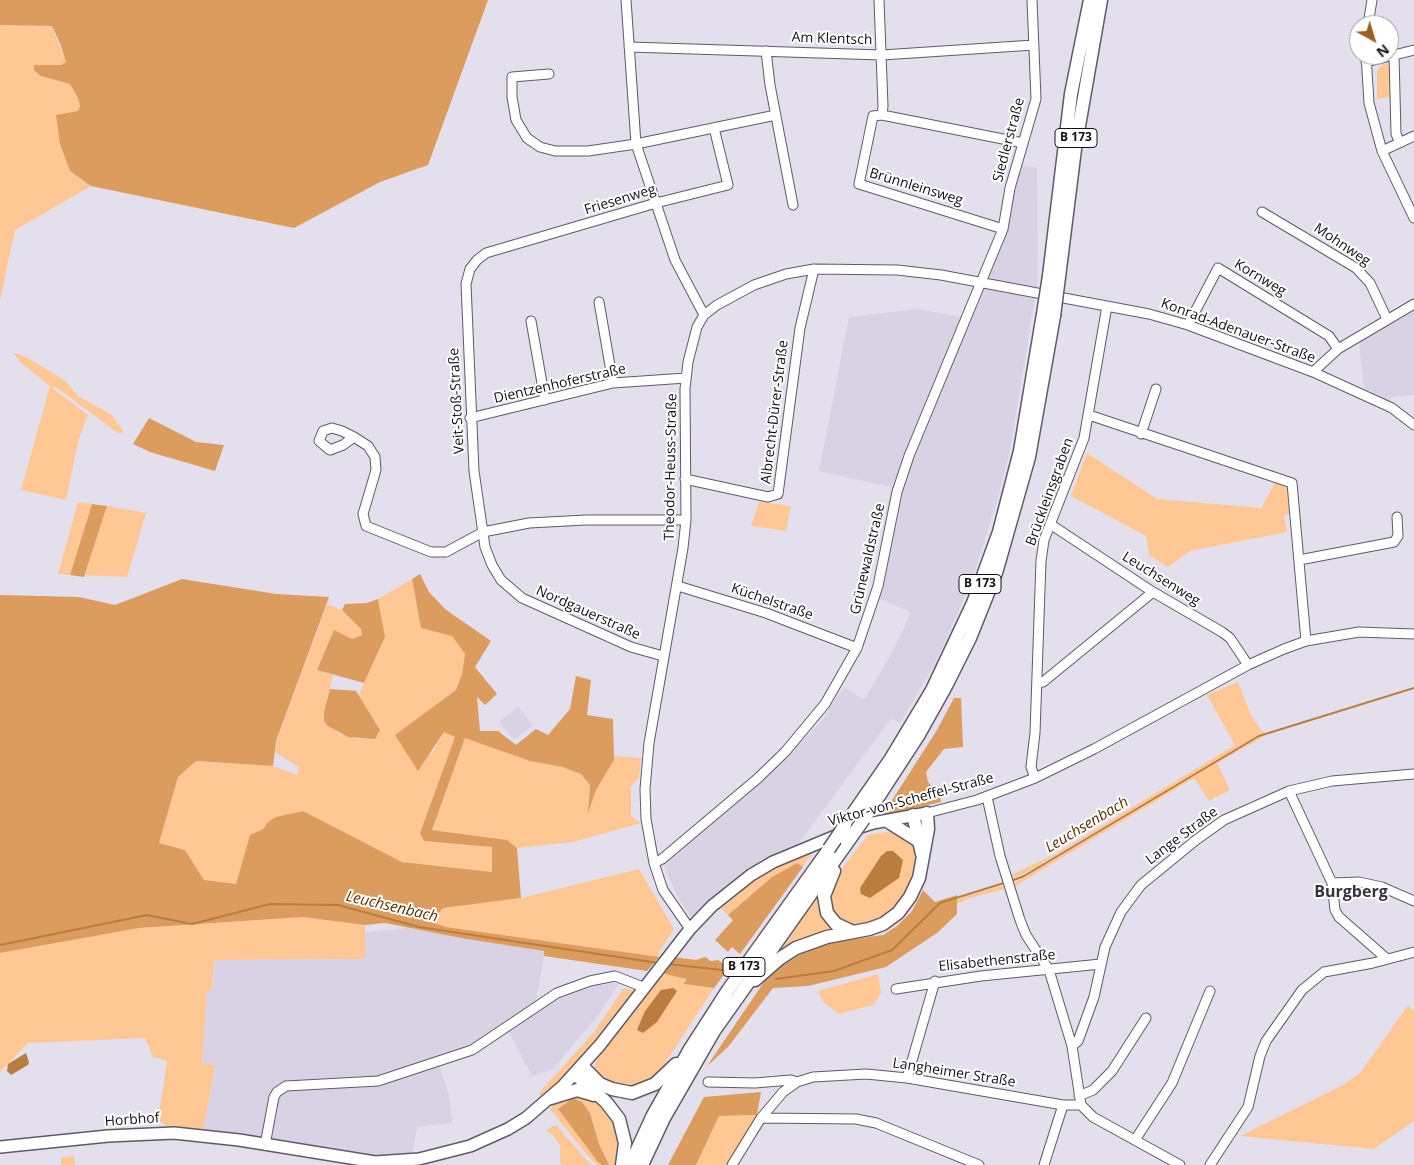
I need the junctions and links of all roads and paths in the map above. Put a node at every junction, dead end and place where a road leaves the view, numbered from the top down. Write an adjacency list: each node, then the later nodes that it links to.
1 (626, 0): 9 (street)
2 (879, 0): 13 (street)
3 (1032, 0): 8 (street, Siedlerstraße)
4 (1090, 0): 32 (highway, B 173)
5 (1101, 0): 32 (highway, B 173)
6 (1372, 0): 7 (street)
7 (1370, 15)
8 (1034, 45): 13 (street, Am Klentsch); 21 (street, Siedlerstraße)
9 (630, 47): 11 (street, Am Klentsch); 23 (street)
10 (1414, 50): 12 (street)
11 (766, 51): 13 (street, Am Klentsch); 17 (street)
12 (1399, 54)
13 (882, 55): 18 (street)
14 (1366, 65): 24 (street)
15 (1394, 65): 22 (street)
16 (550, 74): 23 (street)
17 (776, 115): 19 (street); 26 (street)
18 (877, 116): 21 (street); 29 (street, Brünnleinsweg)
19 (714, 128): 23 (street); 25 (street, Friesenweg)
20 (1414, 136): 22 (street)
21 (1023, 143): 29 (street, Siedlerstraße)
22 (1400, 143): 24 (street)
23 (636, 144): 25 (street)
24 (1382, 151): 28 (street)
25 (656, 203): 30 (street, Friesenweg); 37 (street)
26 (794, 205)
27 (1262, 212): 39 (street, Mohnweg)
28 (1414, 218)
29 (1003, 229): 33 (street, Siedlerstraße)
30 (470, 269): 49 (street, Veit-Stoß-Straße)
31 (814, 269): 33 (street, Theodor-Heuss-Straße); 37 (street, Theodor-Heuss-Straße); 53 (street, Albrecht-Dürer-Straße)
32 (1054, 277): 38 (highway, B 173, bridge)
33 (982, 282): 36 (street, Konrad-Adenauer-Straße); 63 (street, Grünewaldstraße)
34 (599, 302): 45 (street)
35 (1414, 304): 39 (street)
36 (1108, 306): 41 (street, Konrad-Adenauer-Straße); 48 (street, Brückleinsgraben)
37 (704, 315): 44 (street, Theodor-Heuss-Straße)
38 (1049, 315): 75 (highway, B 173, bridge); 93 (highway, B 173, bridge)
39 (1387, 319): 42 (street)
40 (531, 321): 47 (street)
41 (1188, 325): 42 (street, Kornweg); 43 (street, Konrad-Adenauer-Straße)
42 (1338, 349): 43 (street)
43 (1313, 372): 50 (street, Konrad-Adenauer-Straße)
44 (686, 378): 45 (street, Dientzenhoferstraße); 53 (street, Theodor-Heuss-Straße)
45 (613, 383): 47 (street, Dientzenhoferstraße)
46 (1156, 389): 51 (street)
47 (545, 400): 49 (street, Dientzenhoferstraße)
48 (1089, 415): 51 (street); 56 (street, Brückleinsgraben)
49 (470, 418): 57 (street, Veit-Stoß-Straße)
50 (1414, 425)
51 (1141, 434): 58 (street)
52 (354, 437): 57 (street)
53 (685, 479): 55 (street, Theodor-Heuss-Straße)
54 (1397, 517): 58 (street)
55 (686, 520): 57 (street); 59 (street, Theodor-Heuss-Straße)
56 (1050, 524): 60 (street, Leuchsenweg); 66 (street, Brückleinsgraben)
57 (483, 532): 64 (street, Nordgauerstraße)
58 (1299, 560): 62 (street)
59 (678, 586): 63 (street, Küchelstraße); 64 (street, Theodor-Heuss-Straße)
60 (1153, 592): 65 (street, Leuchsenweg); 66 (street)
61 (1414, 634): 62 (street, Viktor-von-Scheffel-Straße)
62 (1306, 641): 65 (street, Viktor-von-Scheffel-Straße)
63 (857, 648): 77 (street, Grünewaldstraße)
64 (663, 656): 77 (street, Theodor-Heuss-Straße)
65 (1248, 665): 68 (street, Viktor-von-Scheffel-Straße)
66 (1037, 683): 68 (street, Brückleinsgraben)
67 (1414, 774): 69 (street, Lange Straße)
68 (1035, 778): 70 (street, Viktor-von-Scheffel-Straße)
69 (1288, 791): 78 (street); 84 (street, Lange Straße)
70 (987, 797): 71 (street, Viktor-von-Scheffel-Straße); 85 (street)
71 (927, 813): 72 (main road, Viktor-von-Scheffel-Straße); 76 (highway)
72 (913, 815): 73 (main road, Viktor-von-Scheffel-Straße); 74 (highway)
73 (888, 820): 74 (highway); 80 (main road, Viktor-von-Scheffel-Straße)
74 (917, 840): 76 (highway)
75 (847, 843): 81 (highway); 90 (highway, B 173)
76 (922, 854): 81 (highway)
77 (654, 863): 80 (street, Theodor-Heuss-Straße)
78 (1332, 883): 79 (street); 83 (street)
79 (1414, 901)
80 (690, 929): 87 (main road, Viktor-von-Scheffel-Straße)
81 (853, 932): 90 (highway)
82 (1414, 952): 83 (street)
83 (1387, 959): 113 (street)
84 (1101, 964): 85 (street, Elisabethenstraße); 92 (street, Lange Straße)
85 (1049, 970): 86 (street, Elisabethenstraße); 92 (street)
86 (935, 981): 88 (street, Elisabethenstraße); 95 (street)
87 (643, 986): 94 (main road, Viktor-von-Scheffel-Straße); 104 (street)
88 (896, 989)
89 (1210, 991): 103 (street)
90 (736, 997): 108 (highway, B 173)
91 (1146, 1018): 100 (street)
92 (1072, 1046): 100 (street)
93 (690, 1049): 94 (highway); 107 (highway, B 173)
94 (579, 1070): 98 (highway); 99 (main road, Viktor-von-Scheffel-Straße)
95 (907, 1078): 97 (street, Langheimer Straße); 101 (street, Langheimer Straße)
96 (708, 1082): 97 (street, Langheimer Straße)
97 (797, 1082): 102 (street)
98 (597, 1096): 99 (highway); 106 (highway)
99 (551, 1098): 104 (main road, Viktor-von-Scheffel-Straße)
100 (1080, 1101): 101 (street, Langheimer Straße); 103 (street)
101 (1063, 1105): 111 (street)
102 (761, 1118): 109 (street); 110 (street)
103 (1135, 1140): 112 (street)
104 (265, 1145): 105 (main road, Horbhof)
105 (0, 1147)
106 (622, 1165)
107 (630, 1165)
108 (642, 1165)
109 (732, 1165)
110 (979, 1165)
111 (1044, 1165)
112 (1180, 1165)
113 (1210, 1165)

